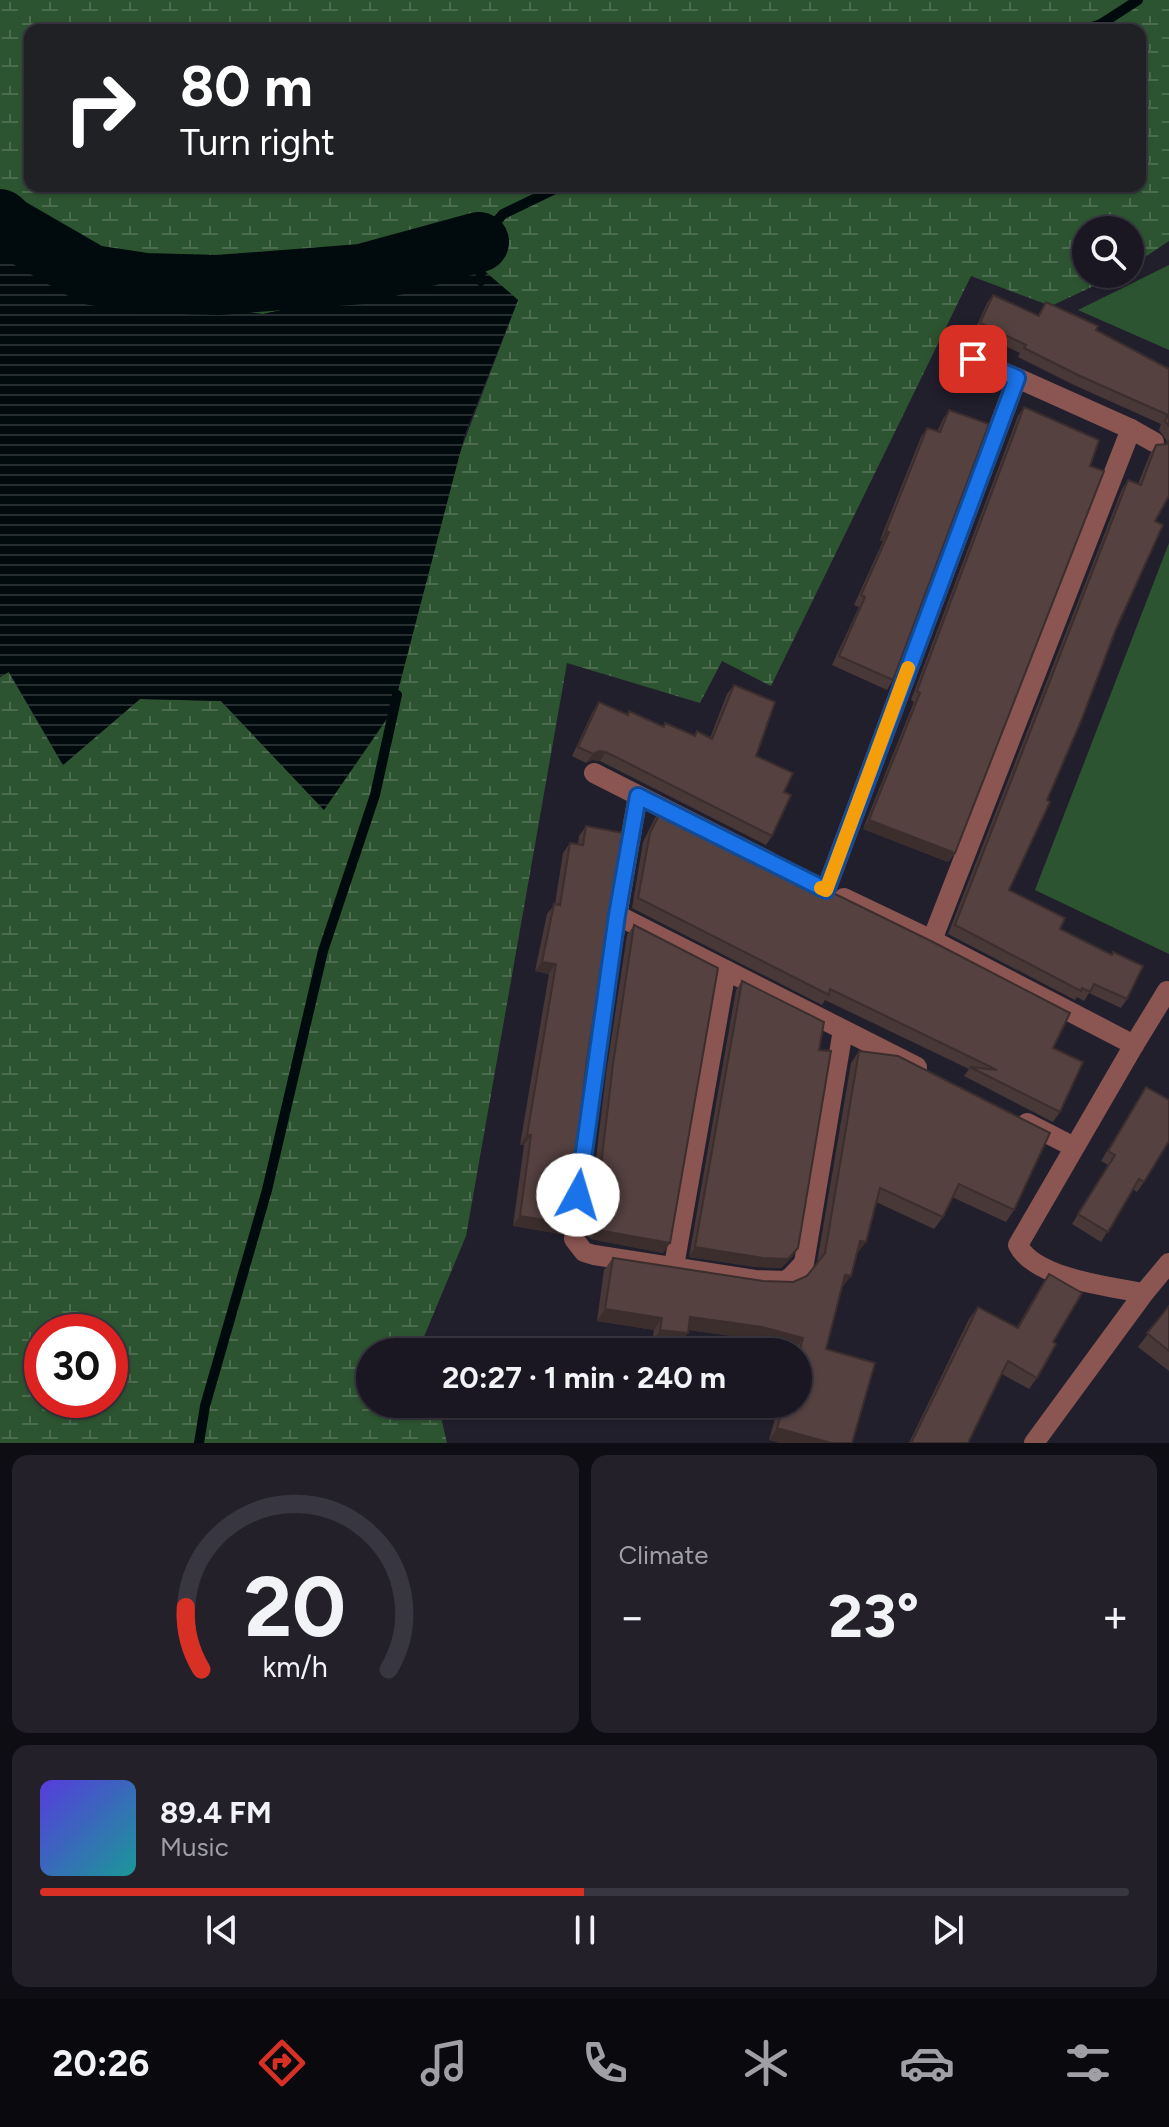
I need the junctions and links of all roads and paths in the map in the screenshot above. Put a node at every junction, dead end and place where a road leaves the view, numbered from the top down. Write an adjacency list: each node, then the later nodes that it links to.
1 (973, 359): 2 (street)
2 (1017, 378): 3 (street); 9 (street)
3 (1131, 429): 4 (street); 9 (street)
4 (1154, 442)
5 (594, 773): 6 (street)
6 (638, 796): 7 (street); 8 (street)
7 (786, 870)
8 (617, 915): 10 (street); 18 (street)
9 (932, 940): 13 (street)
10 (726, 970): 12 (street); 18 (street)
11 (1167, 991): 13 (street)
12 (843, 1030): 14 (street); 18 (street)
13 (1134, 1045): 16 (street)
14 (938, 1078)
15 (1006, 1113): 16 (street)
16 (1074, 1147): 19 (street)
17 (1169, 1263): 19 (street)
18 (674, 1266)
19 (1144, 1293): 20 (street)
20 (1034, 1443)

